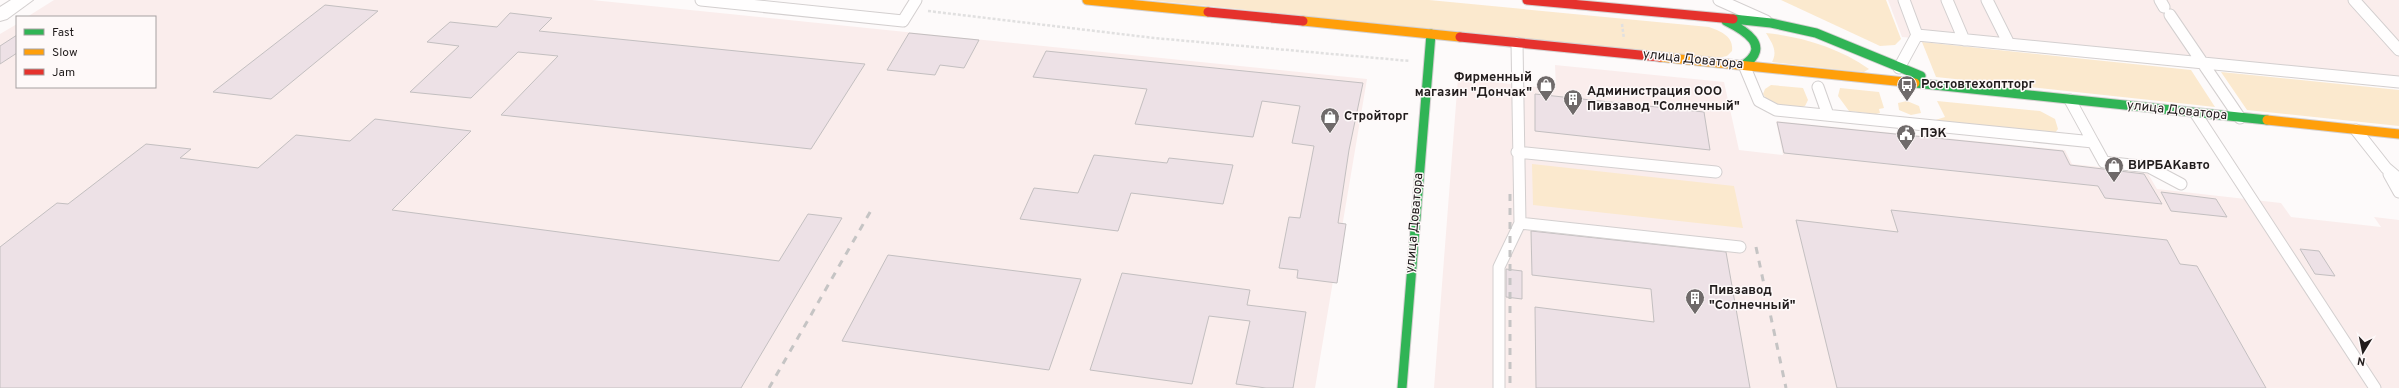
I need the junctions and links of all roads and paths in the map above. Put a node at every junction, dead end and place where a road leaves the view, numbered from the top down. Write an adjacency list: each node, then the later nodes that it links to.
1 (24, 0): 14 (street)
2 (701, 0): 12 (lane)
3 (916, 0): 12 (lane)
4 (1087, 0): 17 (street, улица Доватора)
5 (1527, 0): 13 (street, улица Доватора)
6 (1719, 0): 16 (lane)
7 (1904, 0): 18 (lane)
8 (1946, 0): 19 (lane)
9 (1987, 0): 21 (lane)
10 (2354, 0): 22 (lane)
11 (2164, 7): 25 (lane)
12 (909, 9): 24 (path)
13 (1621, 9): 15 (street, улица Доватора); 23 (path)
14 (0, 15)
15 (1716, 18): 16 (street, улица Доватора); 26 (street)
16 (1770, 23): 27 (street, улица Доватора)
17 (1431, 34): 20 (street, улица Доватора); 24 (street, улица Доватора)
18 (1917, 35): 19 (lane); 27 (lane)
19 (1964, 40): 21 (lane)
20 (1517, 43): 23 (street, улица Доватора); 38 (lane)
21 (2009, 44): 25 (lane)
22 (2399, 50)
23 (1625, 53): 26 (street, улица Доватора)
24 (1429, 63): 46 (street, улица Доватора)
25 (2202, 63): 28 (lane); 34 (lane)
26 (1744, 65): 30 (street, улица Доватора); 33 (lane)
27 (1899, 68): 30 (street, улица Доватора)
28 (2399, 82)
29 (1818, 87): 33 (lane)
30 (1954, 87): 31 (street, улица Доватора)
31 (2070, 100): 32 (street, улица Доватора); 37 (lane)
32 (2196, 114): 34 (street, улица Доватора); 48 (lane)
33 (1828, 115): 37 (lane)
34 (2240, 118): 35 (street, улица Доватора)
35 (2356, 130): 36 (street, улица Доватора); 39 (lane)
36 (2399, 134)
37 (2093, 142): 42 (lane)
38 (1517, 152): 40 (lane); 44 (lane)
39 (2386, 168): 41 (lane); 43 (lane)
40 (1716, 172)
41 (2399, 179)
42 (2180, 184)
43 (2399, 192)
44 (1520, 223): 45 (lane); 47 (lane)
45 (1740, 247)
46 (1402, 388)
47 (1499, 388)
48 (2375, 388)

